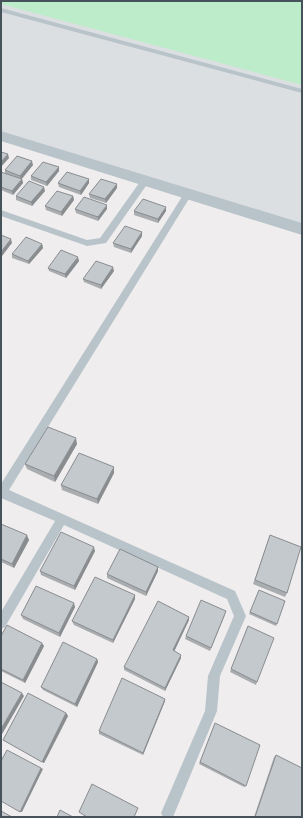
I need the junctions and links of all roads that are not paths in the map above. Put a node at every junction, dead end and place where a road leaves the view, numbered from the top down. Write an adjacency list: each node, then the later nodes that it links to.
1 (1, 10): 2 (lane)
2 (302, 91)
3 (1, 136): 4 (street)
4 (145, 181): 5 (street); 6 (lane)
5 (188, 194): 7 (street); 8 (lane)
6 (1, 213)
7 (302, 229)
8 (1, 493): 9 (lane)
9 (62, 519): 10 (lane); 11 (lane)
10 (1, 623)
11 (170, 816)

